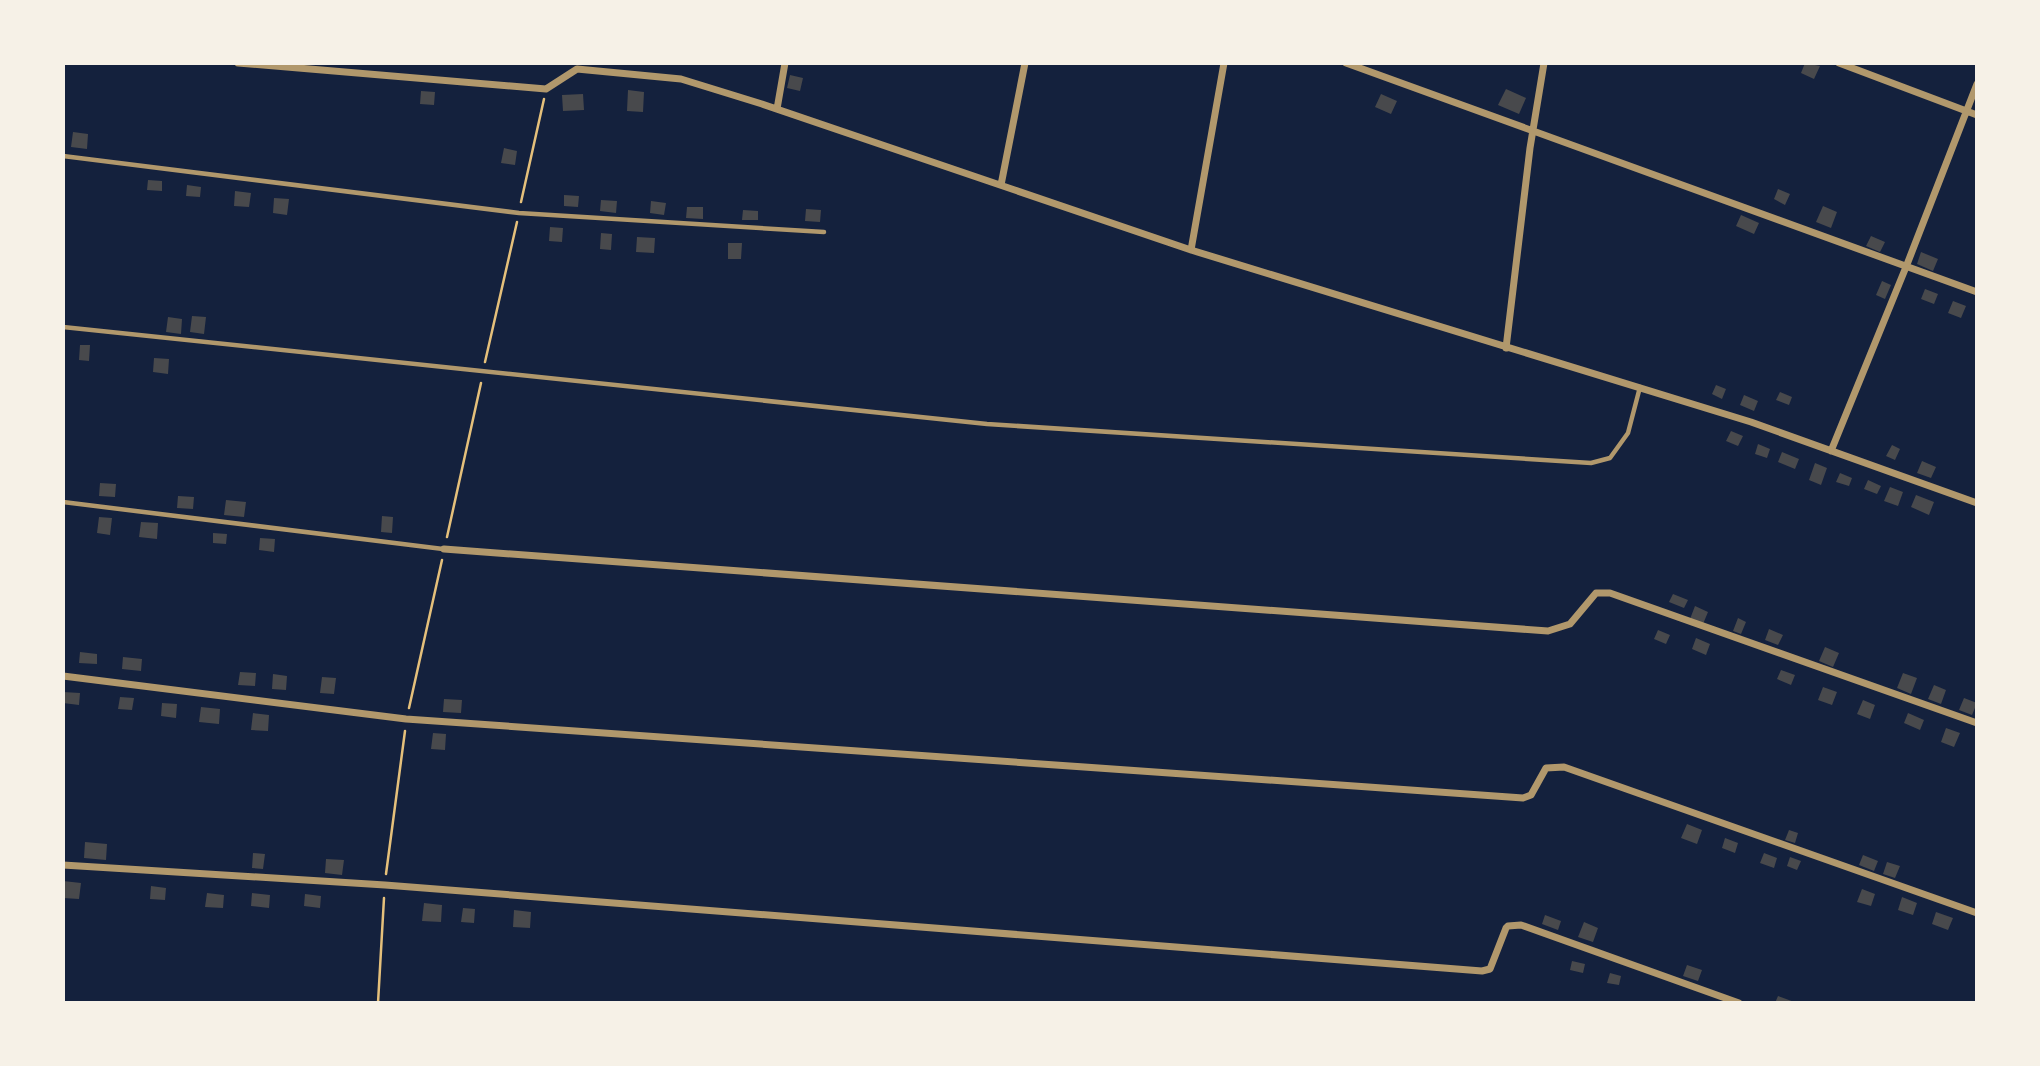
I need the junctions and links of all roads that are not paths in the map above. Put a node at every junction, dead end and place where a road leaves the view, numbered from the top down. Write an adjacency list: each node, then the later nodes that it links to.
1 (238, 63): 2 (street)
2 (247, 63): 9 (street)
3 (785, 63): 11 (street)
4 (1025, 63): 16 (street)
5 (1224, 63): 18 (street)
6 (1346, 63): 14 (street)
7 (1544, 63): 14 (street)
8 (1839, 63): 12 (street)
9 (579, 66): 11 (street)
10 (1977, 84): 12 (street)
11 (777, 109): 16 (street)
12 (1966, 111): 13 (street); 19 (street)
13 (1977, 115)
14 (1533, 131): 19 (street); 22 (street)
15 (63, 156): 17 (lane)
16 (1001, 185): 18 (street)
17 (824, 232)
18 (1191, 250): 22 (street)
19 (1906, 267): 20 (street); 24 (street)
20 (1977, 292)
21 (63, 327): 23 (lane)
22 (1506, 348): 23 (street)
23 (1640, 387): 24 (street)
24 (1831, 451): 26 (street)
25 (63, 502): 27 (lane)
26 (1977, 503)
27 (444, 549): 29 (street)
28 (63, 676): 31 (street)
29 (1977, 723)
30 (63, 865): 32 (street)
31 (1977, 913)
32 (1739, 1003)

